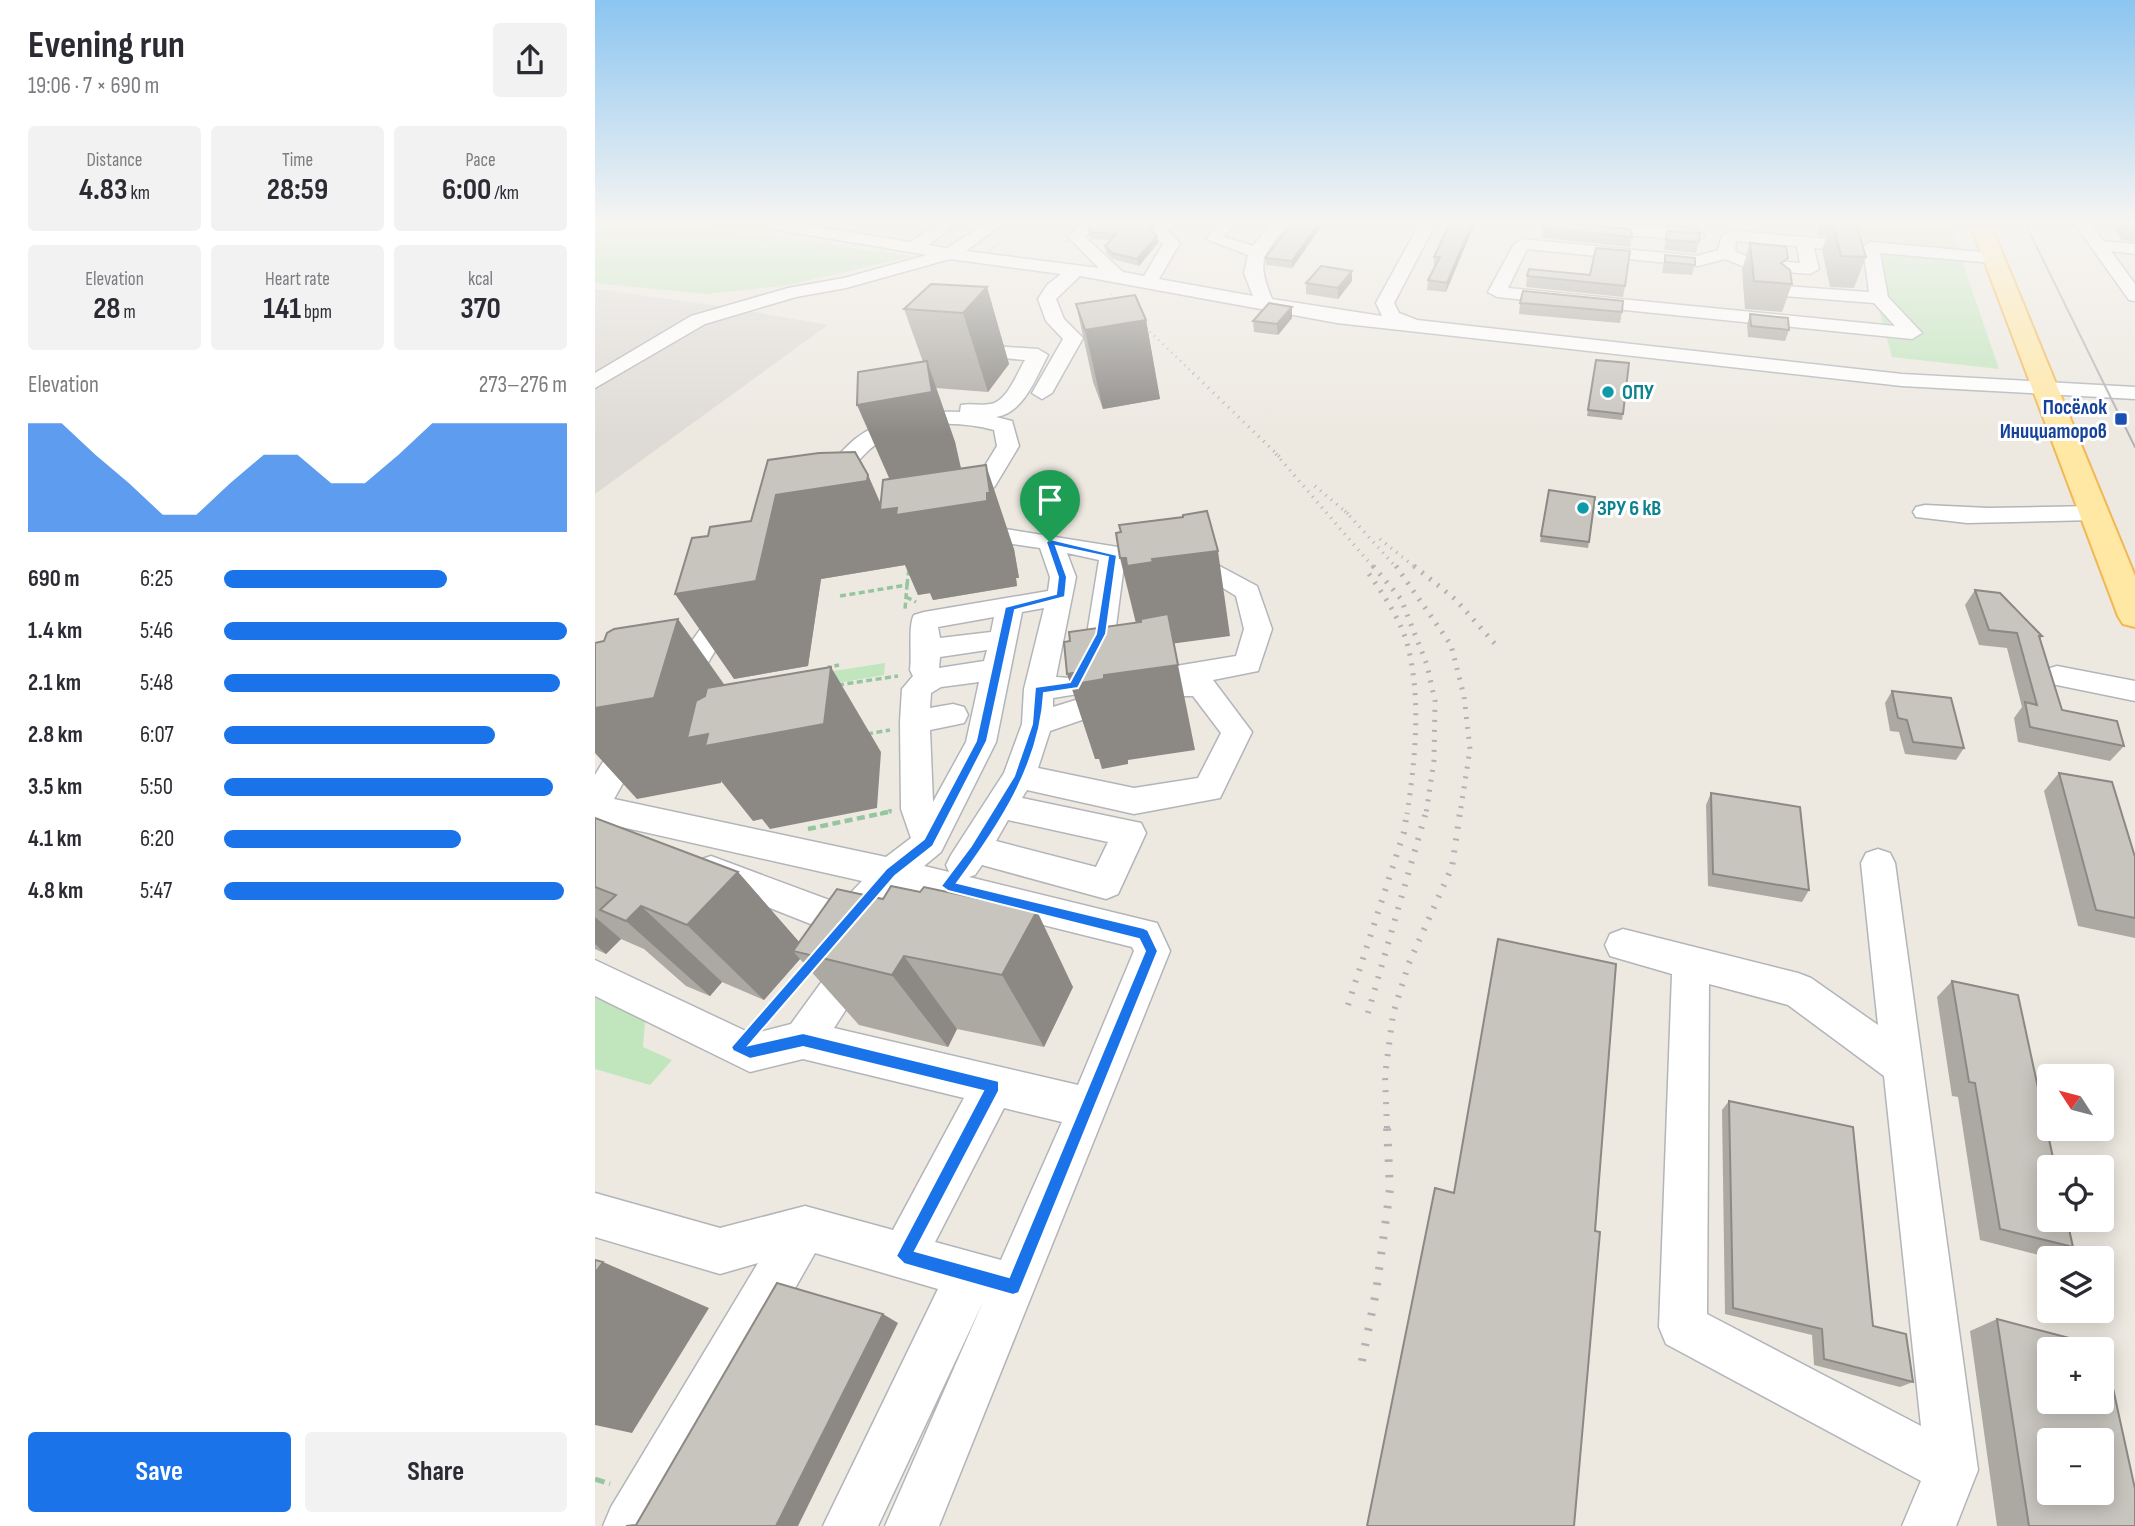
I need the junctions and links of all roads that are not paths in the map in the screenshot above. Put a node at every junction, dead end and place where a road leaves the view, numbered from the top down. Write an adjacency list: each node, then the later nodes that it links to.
1 (786, 294): 16 (street)
2 (1050, 294): 18 (street)
3 (1216, 294): 12 (street)
4 (1261, 294): 12 (street)
5 (1390, 294): 13 (street)
6 (1646, 294): 14 (street)
7 (1654, 294): 11 (street)
8 (1828, 294): 11 (street)
9 (1878, 294): 11 (street)
10 (2007, 294): 17 (main road)
11 (1879, 298)
12 (1265, 304): 13 (street)
13 (1414, 325): 14 (street)
14 (1640, 350): 17 (street)
15 (945, 357): 20 (street)
16 (595, 382)
17 (2045, 388): 19 (street); 24 (main road)
18 (1042, 393)
19 (2135, 393)
20 (864, 443): 21 (street); 22 (street)
21 (834, 506)
22 (942, 512)
23 (1925, 512): 24 (street)
24 (2094, 513): 31 (main road)
25 (1050, 542): 26 (street); 27 (street); 29 (street)
26 (940, 547)
27 (1113, 555): 37 (street); 37 (street)
28 (758, 597): 44 (street)
29 (1060, 597): 30 (street); 38 (street)
30 (1010, 607): 32 (street); 33 (street)
31 (2135, 616)
32 (1003, 641): 33 (street); 34 (street)
33 (927, 650): 36 (street)
34 (996, 670): 36 (street); 47 (street)
35 (2057, 677): 39 (street)
36 (906, 682): 42 (street)
37 (1074, 686): 38 (street)
38 (1039, 689): 41 (street)
39 (2135, 691)
40 (953, 715): 42 (street)
41 (1037, 724): 43 (street); 43 (street)
42 (905, 726): 47 (street)
43 (1019, 776): 45 (street)
44 (595, 806): 50 (street)
45 (1001, 806): 48 (street); 48 (street)
46 (595, 836): 52 (street)
47 (929, 842): 50 (street)
48 (975, 849): 51 (street)
49 (1878, 863): 57 (street)
50 (891, 873): 51 (street); 52 (street)
51 (948, 886): 59 (street)
52 (861, 929): 56 (street)
53 (1623, 945): 54 (street)
54 (1691, 962): 57 (street); 64 (street)
55 (595, 978): 56 (street)
56 (803, 1040): 58 (street)
57 (1904, 1067): 64 (street)
58 (993, 1086): 59 (street); 62 (street)
59 (1089, 1108): 63 (street)
60 (595, 1215): 61 (street)
61 (805, 1228): 62 (street); 65 (street)
62 (904, 1256): 63 (street)
63 (992, 1280): 66 (street); 67 (street)
64 (1952, 1470): 68 (street)
65 (620, 1505)
66 (850, 1526)
67 (912, 1526)
68 (1929, 1526)

